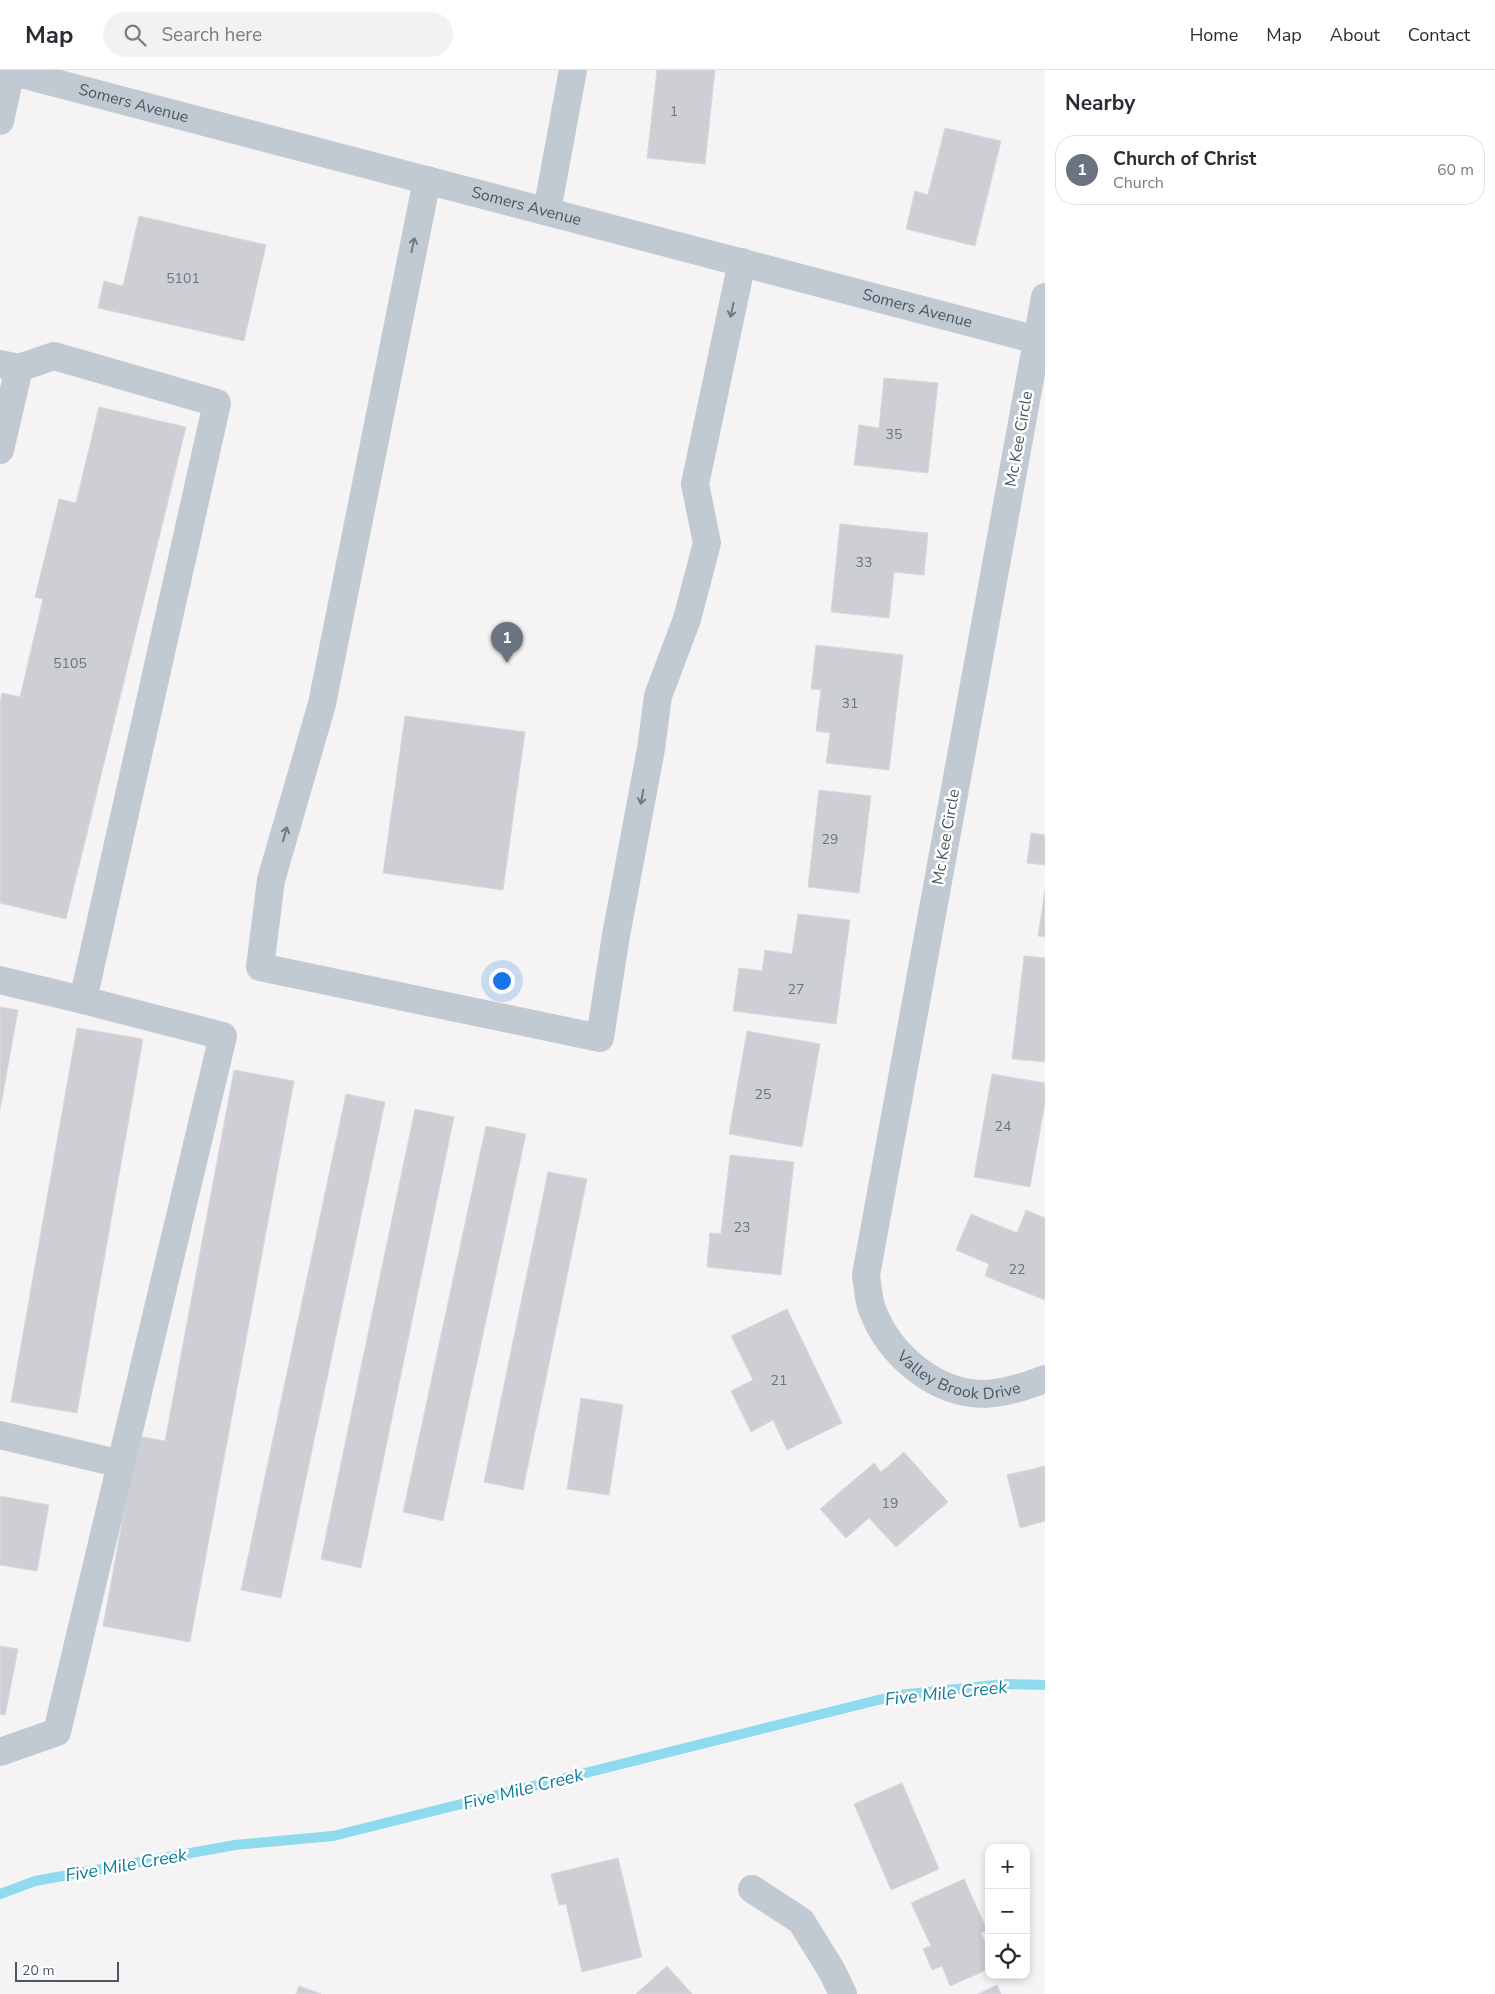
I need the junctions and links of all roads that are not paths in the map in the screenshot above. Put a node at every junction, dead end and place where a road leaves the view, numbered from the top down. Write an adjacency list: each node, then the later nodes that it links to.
1 (573, 70): 5 (street)
2 (9, 71): 3 (street); 4 (street, Somers Avenue)
3 (0, 121)
4 (427, 180): 5 (street, Somers Avenue); 6 (street, one-way to 4)
5 (547, 211): 6 (street, Somers Avenue)
6 (742, 262): 8 (street, Somers Avenue)
7 (1045, 297): 8 (street, Mc Kee Circle)
8 (1041, 341): 13 (street, Mc Kee Circle)
9 (9, 366): 10 (street); 12 (street)
10 (0, 450)
11 (0, 980): 12 (street)
12 (84, 1000): 16 (street)
13 (884, 1332): 14 (street, Valley Brook Drive)
14 (1045, 1379)
15 (0, 1435): 16 (street)
16 (121, 1464): 17 (street)
17 (0, 1752)
18 (752, 1889): 19 (street)
19 (843, 1994)

